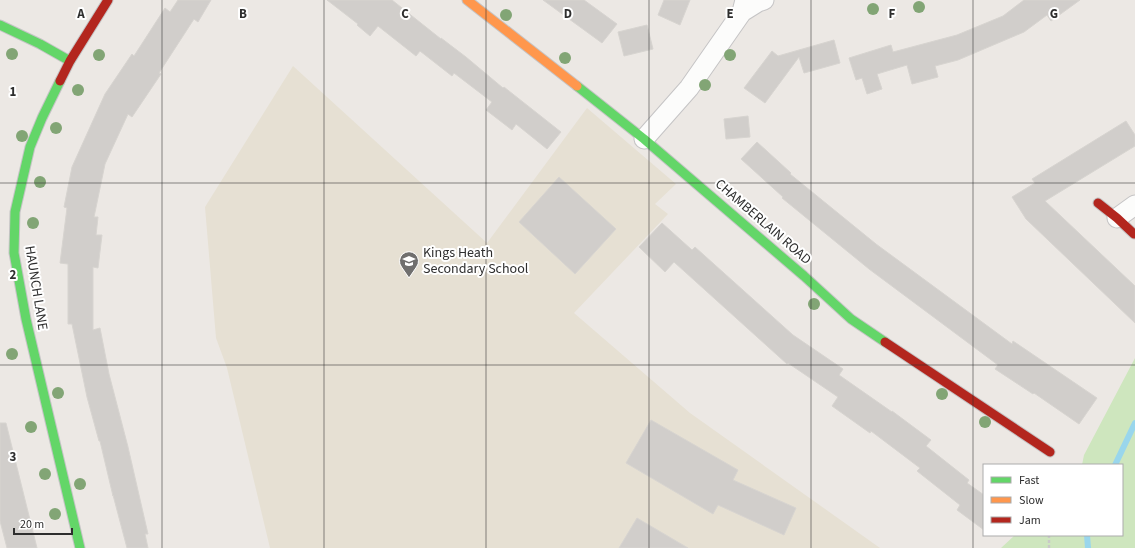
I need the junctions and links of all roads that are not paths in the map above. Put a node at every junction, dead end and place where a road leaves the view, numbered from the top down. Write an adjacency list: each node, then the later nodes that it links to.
1 (108, 0): 6 (street, HAUNCH LANE)
2 (466, 0): 7 (street, CHAMBERLAIN ROAD)
3 (764, 0): 4 (street)
4 (743, 6): 7 (street)
5 (0, 25): 6 (street)
6 (70, 61): 13 (street, HAUNCH LANE)
7 (644, 139): 12 (street, CHAMBERLAIN ROAD)
8 (1098, 203): 10 (street)
9 (1135, 205): 10 (street)
10 (1117, 218): 11 (street)
11 (1134, 234)
12 (1050, 452)
13 (80, 548)

